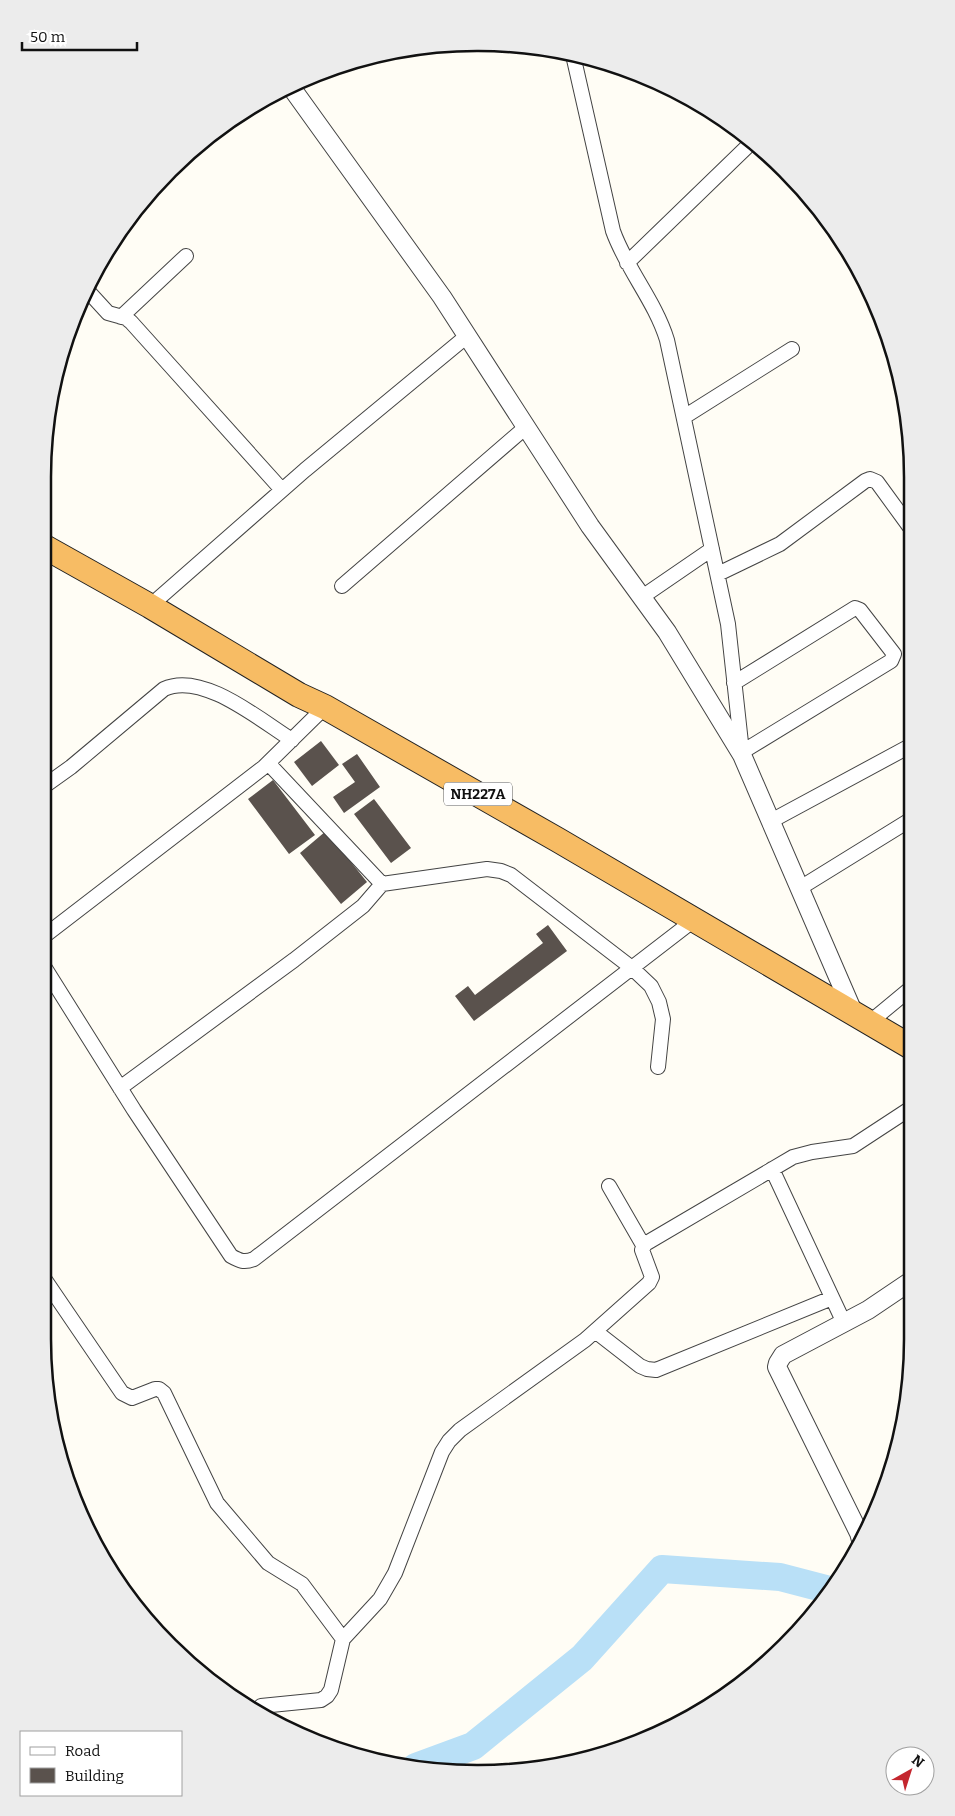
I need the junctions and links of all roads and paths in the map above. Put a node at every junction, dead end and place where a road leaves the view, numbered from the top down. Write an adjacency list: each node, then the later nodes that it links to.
1 (575, 63): 5 (street)
2 (295, 92): 8 (street)
3 (747, 147): 5 (street)
4 (186, 256): 7 (street)
5 (628, 263): 10 (street)
6 (92, 296): 7 (street)
7 (121, 317): 12 (street)
8 (467, 336): 11 (street); 12 (street)
9 (792, 349): 10 (street)
10 (684, 417): 14 (street)
11 (526, 427): 17 (street); 18 (street)
12 (282, 490): 19 (street)
13 (904, 519): 16 (street)
14 (712, 549): 16 (street); 18 (street)
15 (51, 550): 19 (highway, NH227A)
16 (718, 574): 20 (street)
17 (342, 586)
18 (642, 597): 24 (street)
19 (150, 606): 21 (highway, NH227A)
20 (734, 683): 24 (street); 24 (street)
21 (326, 707): 22 (street); 31 (highway, NH227A)
22 (292, 740): 25 (street); 26 (street)
23 (904, 749): 27 (street)
24 (742, 754): 27 (street)
25 (268, 763): 29 (street); 32 (street)
26 (51, 781)
27 (771, 821): 30 (street)
28 (904, 824): 30 (street)
29 (382, 884): 33 (street); 39 (street)
30 (800, 888): 36 (street)
31 (694, 920): 33 (street); 36 (highway, NH227A)
32 (51, 931)
33 (632, 968): 38 (street); 39 (street)
34 (51, 978): 39 (street)
35 (904, 993): 36 (street)
36 (862, 1018): 37 (highway, NH227A)
37 (904, 1043)
38 (658, 1067)
39 (120, 1088)
40 (904, 1113): 41 (street)
41 (772, 1169): 43 (street); 46 (street)
42 (609, 1186): 43 (street)
43 (643, 1246): 48 (street)
44 (904, 1286): 47 (street)
45 (51, 1289): 50 (street)
46 (832, 1298): 47 (street); 48 (street)
47 (844, 1323): 49 (street)
48 (595, 1331): 50 (street)
49 (858, 1531)
50 (343, 1639): 51 (street)
51 (261, 1706)

